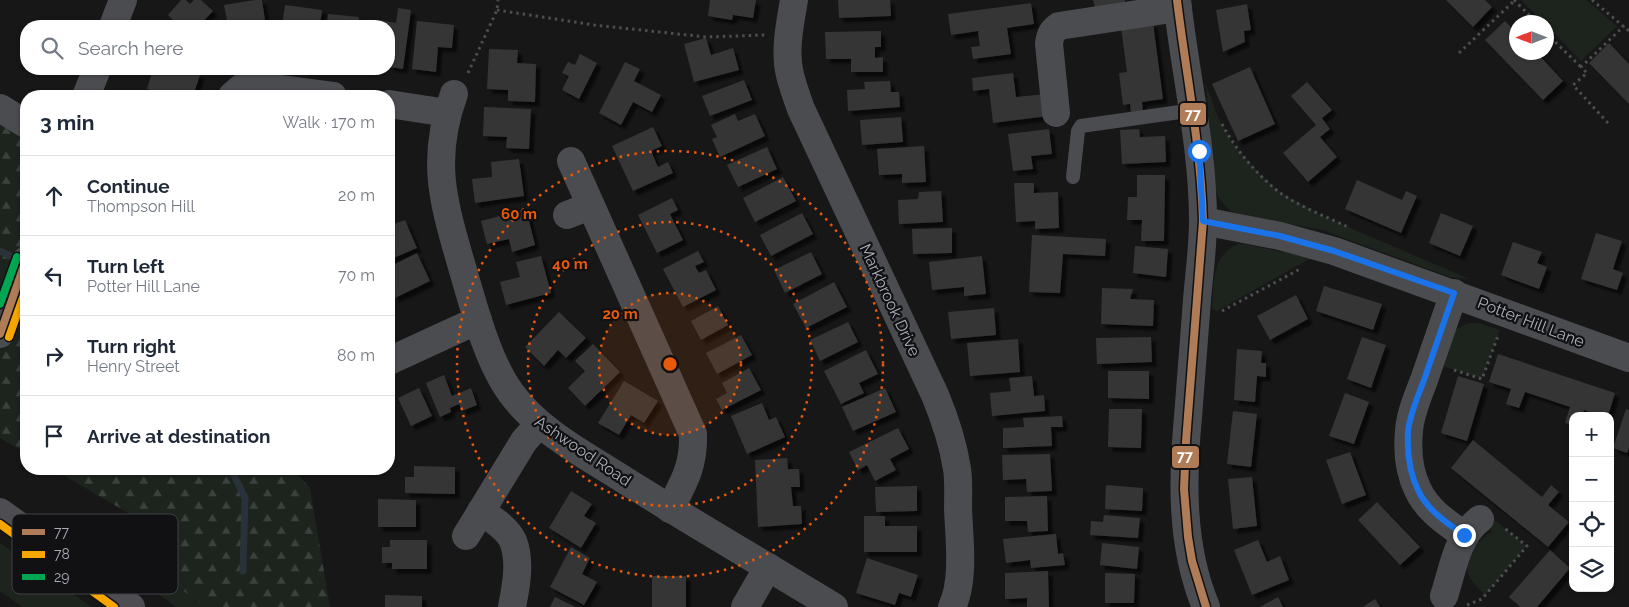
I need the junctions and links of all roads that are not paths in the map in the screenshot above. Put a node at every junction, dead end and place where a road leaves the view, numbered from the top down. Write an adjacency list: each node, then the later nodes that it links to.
1 (123, 0): 4 (street)
2 (794, 0): 36 (street, Markbrook Drive)
3 (1177, 4): 11 (street); 12 (street)
4 (115, 20)
5 (95, 75): 6 (street)
6 (88, 90)
7 (239, 90): 8 (street)
8 (287, 90)
9 (395, 104): 19 (street, Ashwood Road)
10 (0, 108): 13 (street)
11 (1194, 110): 15 (lane); 16 (street)
12 (1056, 113)
13 (20, 120)
14 (571, 161): 24 (street)
15 (1073, 177)
16 (1203, 221): 18 (street, Potter Hill Lane); 37 (street)
17 (20, 277): 20 (street)
18 (1454, 293): 22 (street, Potter Hill Lane); 31 (street)
19 (478, 320): 21 (street); 23 (street, Ashwood Road)
20 (0, 334)
21 (395, 357)
22 (1629, 358)
23 (540, 424): 24 (street, Ashwood Road); 25 (street)
24 (670, 509): 29 (street, Ashwood Road)
25 (481, 511): 28 (street); 33 (street)
26 (0, 512): 27 (highway)
27 (12, 521)
28 (466, 536)
29 (768, 567): 34 (street); 35 (street, Ashwood Road)
30 (113, 594): 32 (highway)
31 (1444, 596)
32 (131, 607)
33 (512, 607)
34 (745, 607)
35 (834, 607)
36 (952, 607)
37 (1206, 607)

